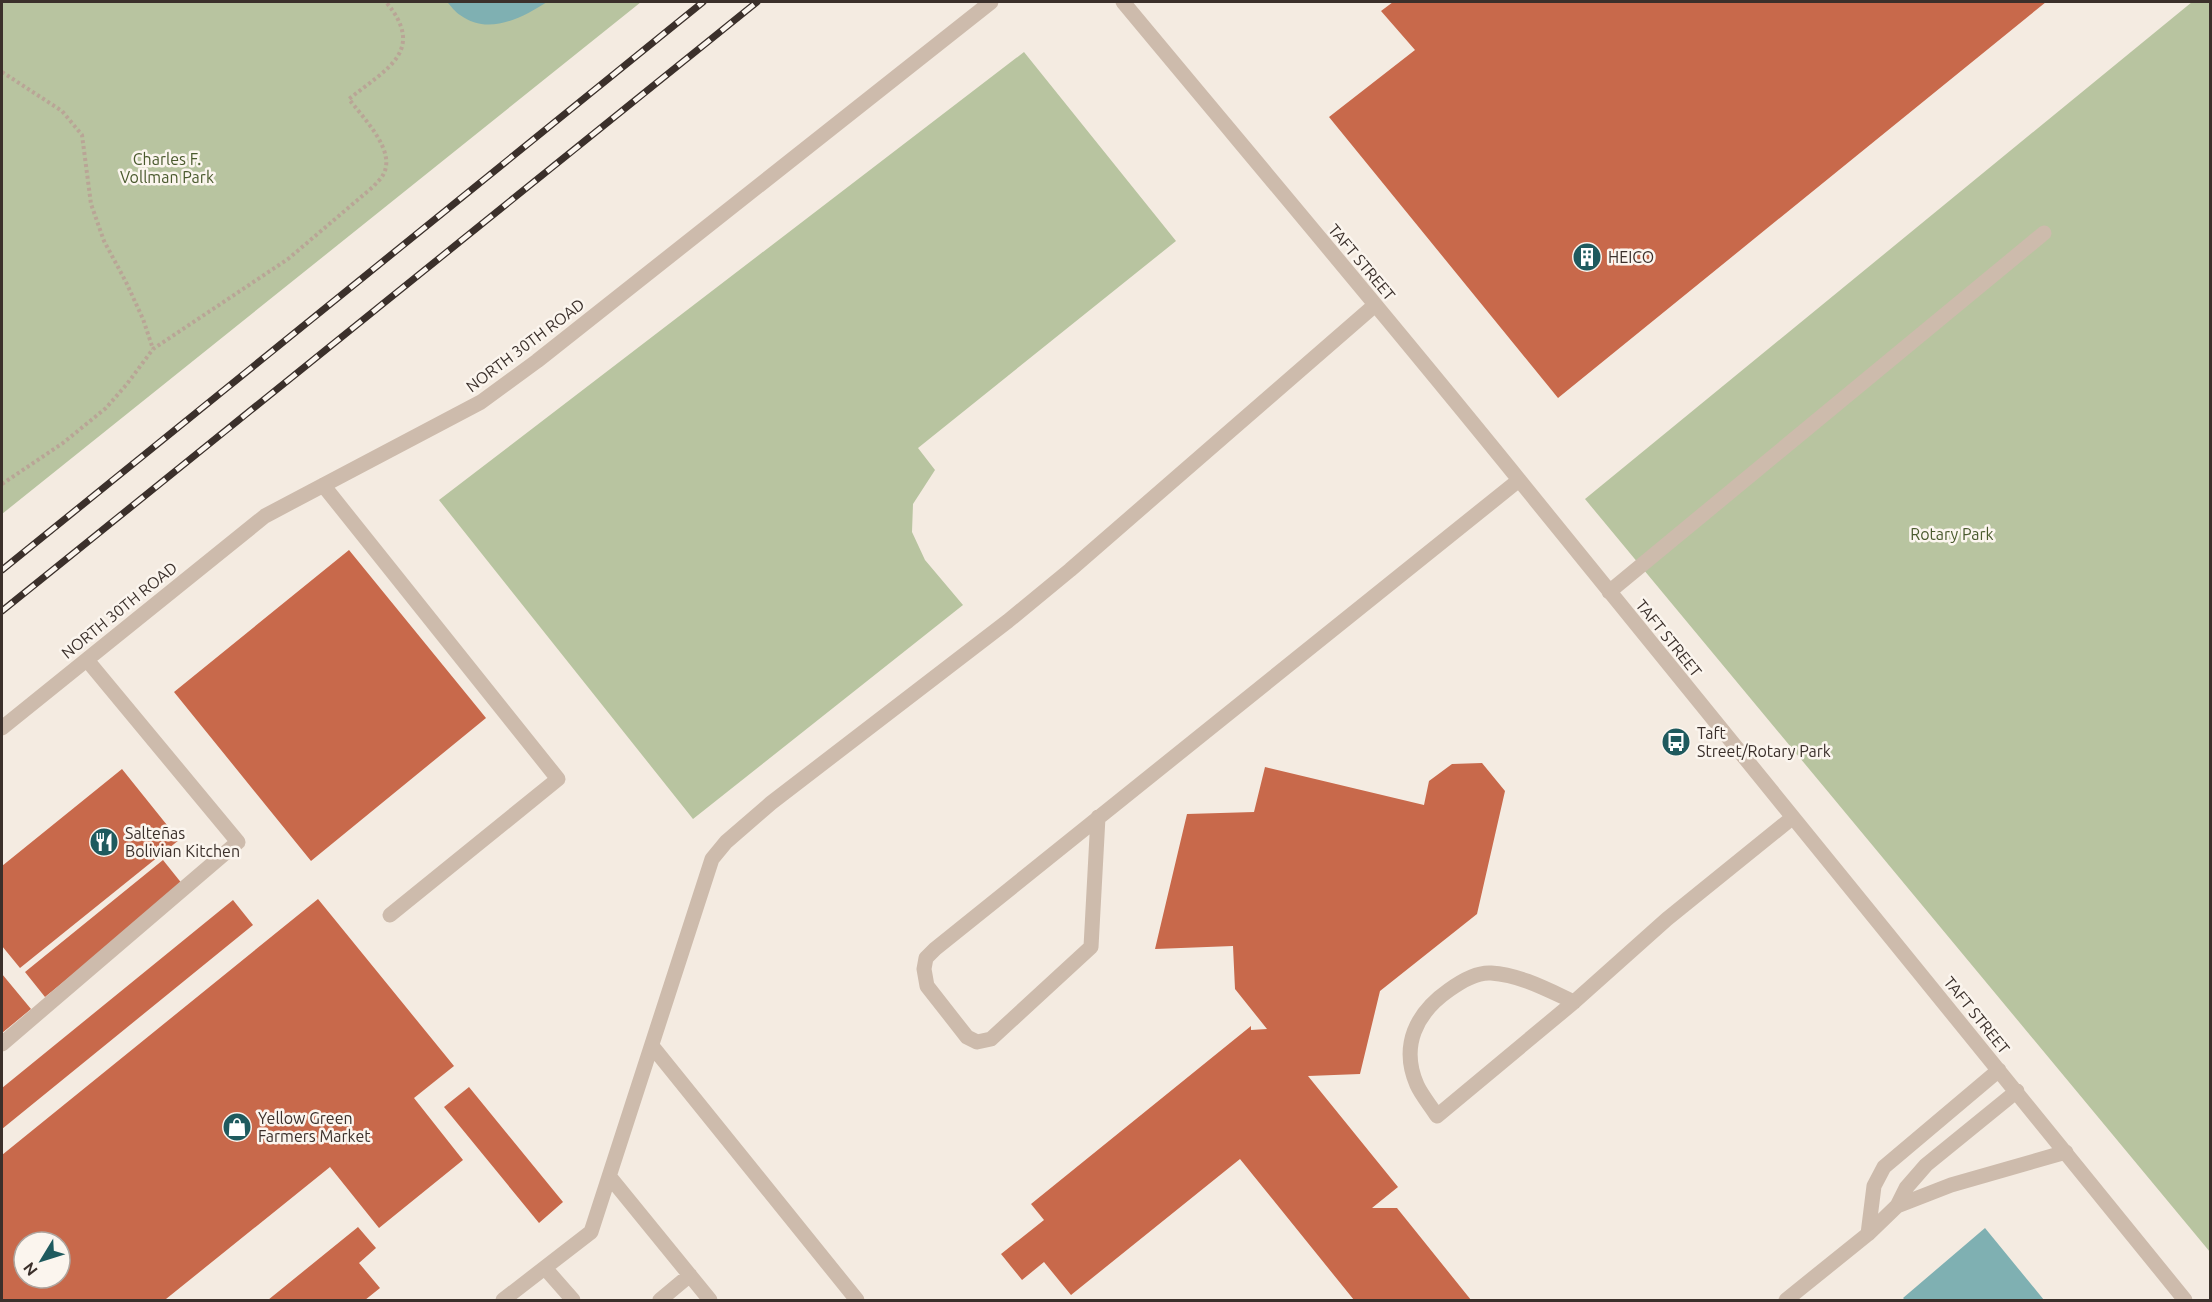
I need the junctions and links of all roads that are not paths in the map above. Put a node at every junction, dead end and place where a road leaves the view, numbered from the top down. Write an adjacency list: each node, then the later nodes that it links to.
1 (991, 2): 6 (street, NORTH 30TH ROAD)
2 (1123, 2): 4 (street, TAFT STREET)
3 (2044, 232): 7 (street)
4 (1375, 304): 5 (street, TAFT STREET); 15 (street)
5 (1519, 480): 7 (street, TAFT STREET); 10 (street)
6 (323, 485): 8 (street, NORTH 30TH ROAD); 12 (street)
7 (1609, 592): 11 (street, TAFT STREET)
8 (87, 660): 9 (street, NORTH 30TH ROAD); 14 (street)
9 (2, 728)
10 (1098, 817): 10 (street)
11 (1792, 818): 13 (street); 16 (street, TAFT STREET)
12 (390, 915)
13 (1574, 1002): 13 (street)
14 (2, 1044)
15 (652, 1046): 19 (street); 28 (street)
16 (1999, 1070): 17 (street, TAFT STREET); 21 (street)
17 (2017, 1092): 18 (street, TAFT STREET); 20 (street)
18 (2066, 1152): 20 (street); 30 (street, TAFT STREET)
19 (609, 1176): 22 (street); 23 (street)
20 (1896, 1206): 21 (street)
21 (1868, 1234): 29 (street)
22 (545, 1268): 24 (street); 25 (street)
23 (690, 1275): 26 (street); 27 (street)
24 (503, 1300)
25 (573, 1300)
26 (660, 1300)
27 (710, 1300)
28 (857, 1300)
29 (1786, 1300)
30 (2185, 1300)

